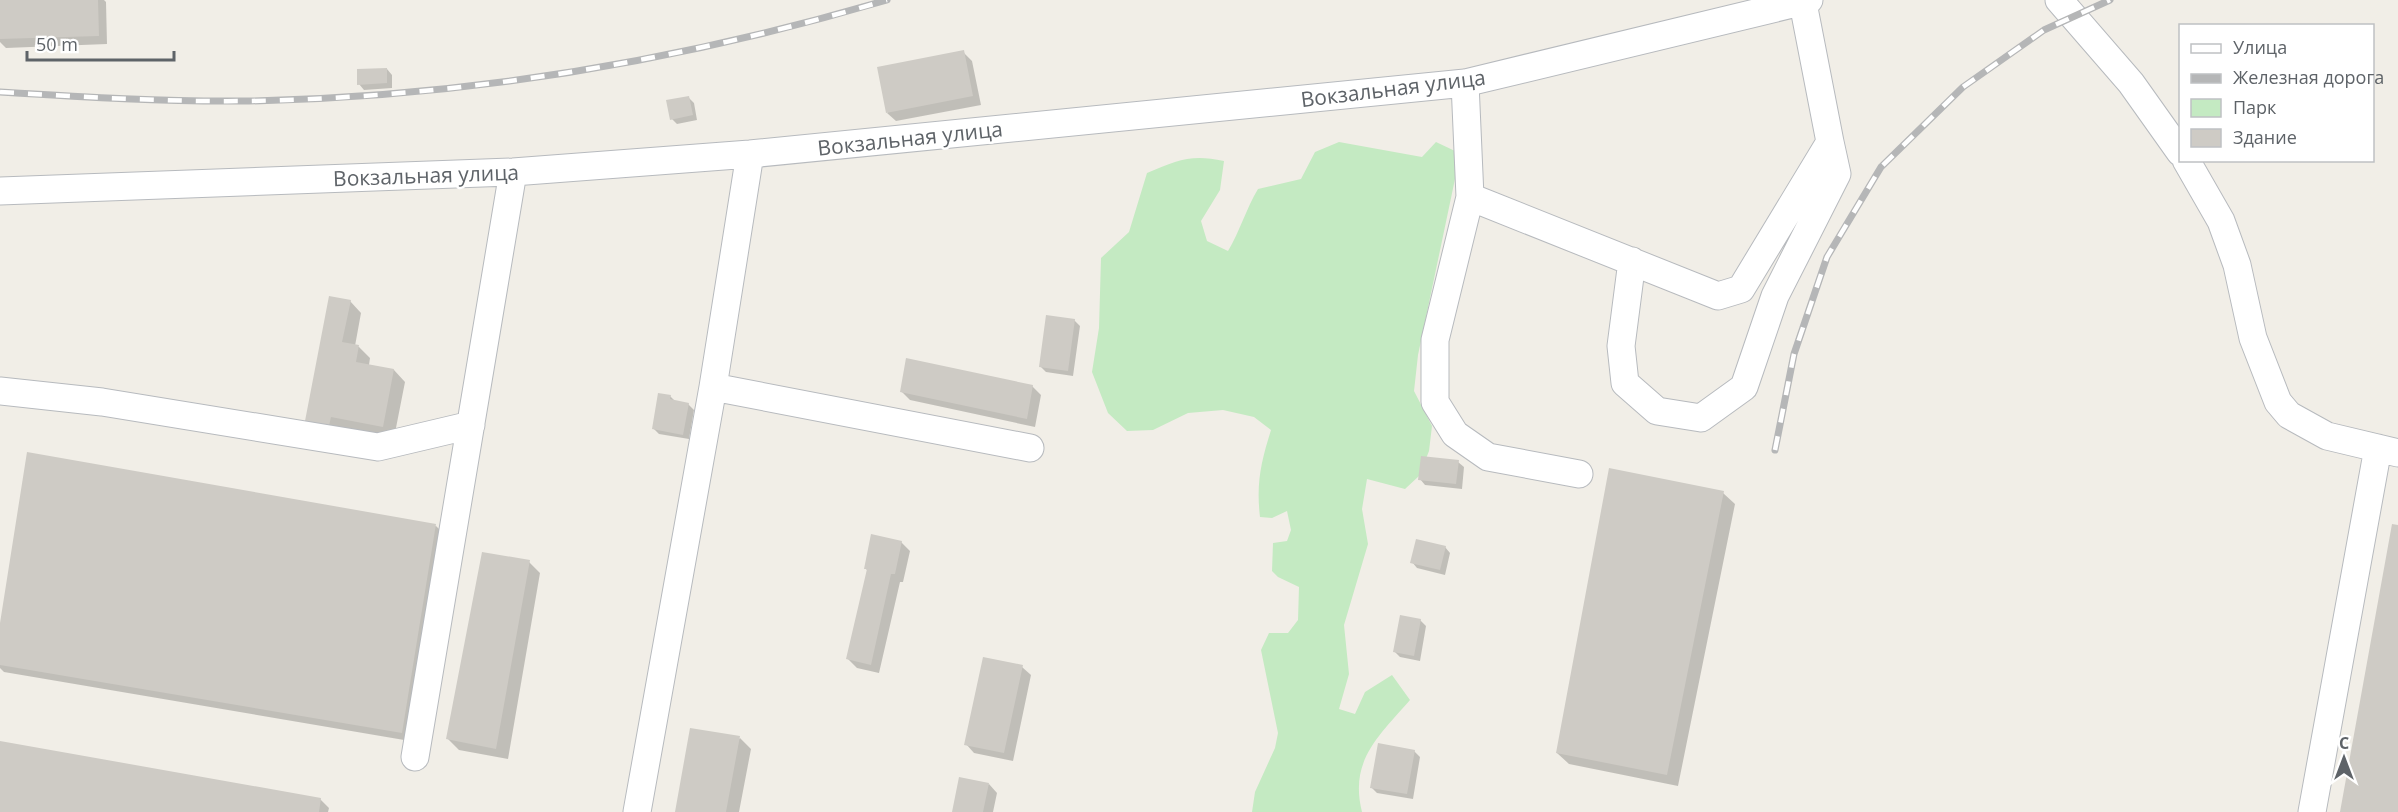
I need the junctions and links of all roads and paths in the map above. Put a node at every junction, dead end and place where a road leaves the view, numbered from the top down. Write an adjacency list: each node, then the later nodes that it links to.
1 (2059, 0): 5 (street)
2 (1806, 2): 3 (street, Вокзальная улица); 4 (street)
3 (1465, 83): 6 (street, Вокзальная улица); 10 (street)
4 (1830, 142): 11 (street); 11 (street)
5 (2179, 149)
6 (750, 154): 8 (street, Вокзальная улица); 12 (street)
7 (2187, 162): 16 (street)
8 (513, 172): 9 (street, Вокзальная улица); 14 (street)
9 (0, 191)
10 (1470, 197): 11 (street); 17 (street)
11 (1632, 261)
12 (713, 387): 15 (street); 19 (street)
13 (0, 391): 14 (street)
14 (471, 425): 18 (street)
15 (1030, 448)
16 (2388, 450): 20 (street)
17 (1579, 474)
18 (415, 756)
19 (637, 812)
20 (2312, 812)

